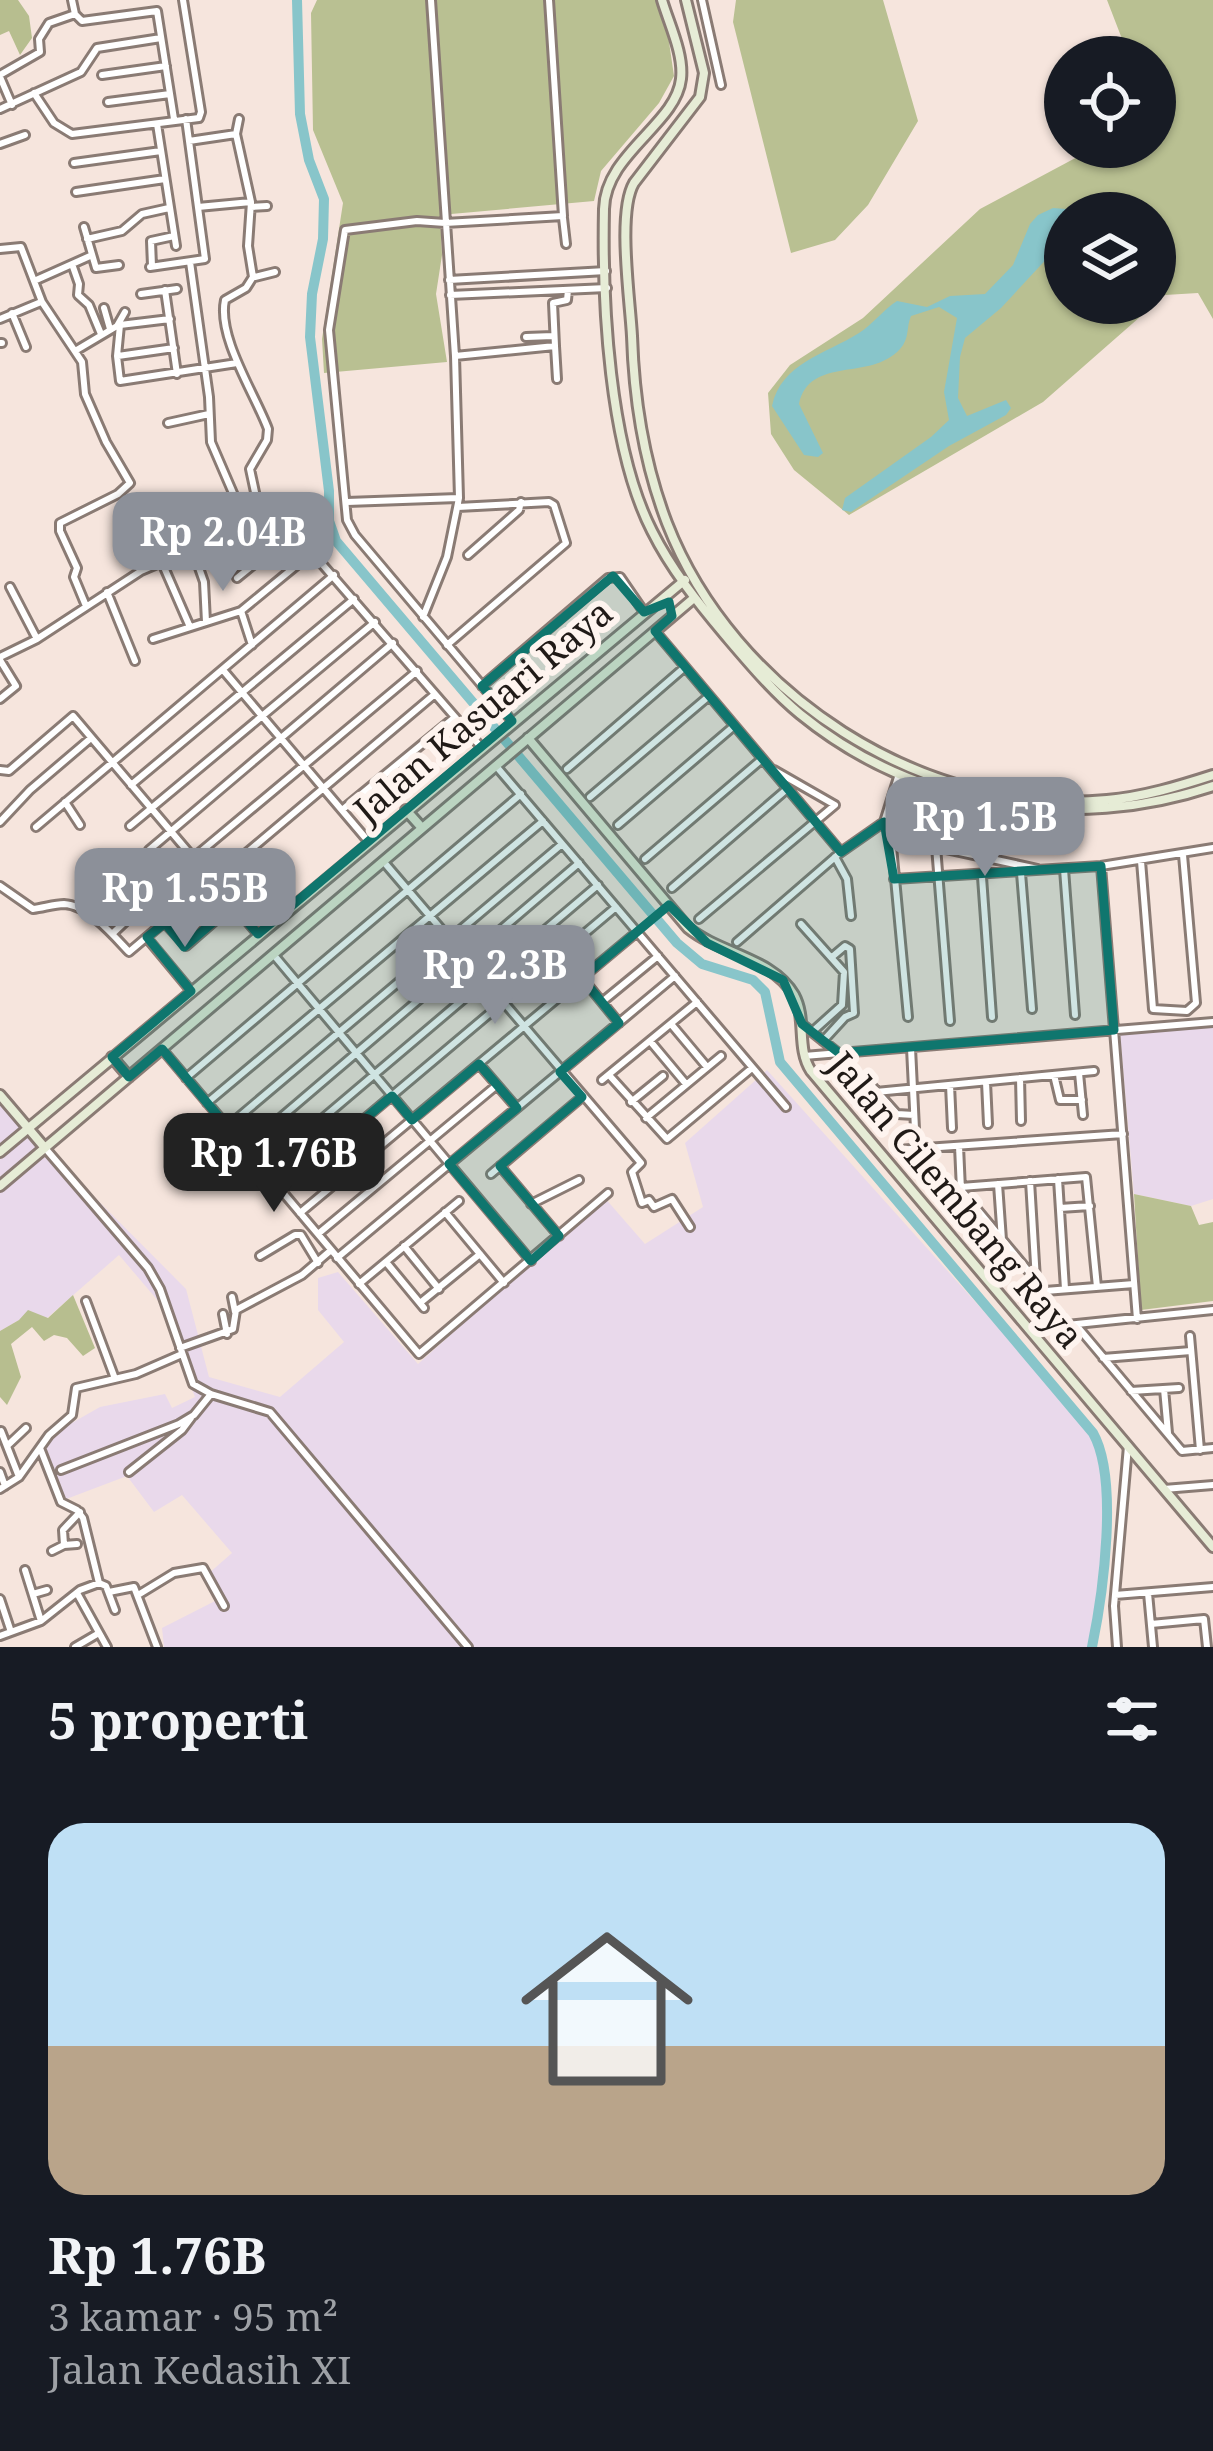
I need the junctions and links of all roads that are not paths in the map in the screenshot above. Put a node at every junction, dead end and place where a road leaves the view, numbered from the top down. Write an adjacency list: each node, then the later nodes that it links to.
1 (72, 0): 8 (street)
2 (183, 0): 19 (street)
3 (431, 0): 36 (street)
4 (549, 0): 35 (street)
5 (662, 0): 48 (main road)
6 (686, 0): 93 (main road)
7 (705, 0): 13 (street)
8 (75, 14): 9 (street); 12 (street)
9 (161, 38): 10 (street); 14 (street)
10 (166, 67): 11 (street); 15 (street)
11 (102, 75)
12 (0, 76): 17 (street)
13 (722, 85)
14 (34, 94): 17 (street); 22 (street)
15 (170, 94): 16 (street); 21 (street)
16 (108, 102)
17 (12, 105): 18 (street)
18 (0, 109)
19 (186, 119): 21 (street); 25 (street)
20 (239, 119): 23 (street)
21 (175, 121): 22 (street)
22 (157, 124): 27 (street)
23 (236, 134): 25 (street); 31 (street)
24 (25, 135): 26 (street)
25 (189, 141): 33 (street)
26 (0, 144)
27 (161, 152): 28 (street); 29 (street)
28 (74, 163)
29 (165, 179): 30 (street); 34 (street)
30 (76, 192)
31 (251, 204): 32 (street); 33 (street); 49 (street)
32 (267, 206)
33 (198, 207): 44 (street)
34 (169, 208): 38 (street); 39 (street)
35 (563, 216): 36 (street); 40 (street)
36 (445, 224): 51 (street); 79 (street)
37 (84, 227): 39 (street)
38 (174, 236): 41 (street); 44 (street)
39 (87, 239): 43 (street)
40 (566, 244)
41 (176, 246)
42 (0, 249): 50 (street)
43 (90, 256): 45 (street); 46 (street)
44 (190, 262): 74 (street)
45 (72, 264): 50 (street); 64 (street)
46 (119, 265)
47 (274, 272): 49 (street)
48 (606, 272): 51 (street); 52 (main road)
49 (253, 277): 73 (street)
50 (34, 280): 58 (street)
51 (449, 280): 57 (street)
52 (607, 288): 55 (street); 91 (main road)
53 (165, 290): 54 (street); 56 (street); 63 (street)
54 (177, 290)
55 (568, 290): 57 (street); 65 (street)
56 (141, 294)
57 (450, 295): 72 (street)
58 (42, 302): 61 (street); 70 (street)
59 (104, 308): 64 (street)
60 (125, 312): 64 (street)
61 (12, 314): 62 (street); 68 (street)
62 (0, 319)
63 (170, 319): 64 (street); 69 (street)
64 (112, 328): 70 (street); 71 (street)
65 (553, 336): 66 (street); 67 (street)
66 (526, 337)
67 (554, 346): 72 (street); 76 (street)
68 (26, 347)
69 (174, 348): 71 (street); 75 (street)
70 (75, 351): 98 (street)
71 (117, 356): 75 (street)
72 (455, 356): 80 (street)
73 (238, 363): 74 (street); 82 (street)
74 (205, 369): 75 (street); 77 (street)
75 (177, 374)
76 (557, 379)
77 (209, 414): 78 (street); 82 (street)
78 (168, 423)
79 (347, 502): 80 (street); 101 (street)
80 (459, 502): 81 (street); 101 (street)
81 (521, 502): 87 (street); 111 (street)
82 (239, 506): 83 (street)
83 (243, 515): 84 (street); 85 (street)
84 (296, 530): 86 (street); 90 (street)
85 (191, 545): 88 (street); 103 (street)
86 (314, 551): 89 (street); 99 (street)
87 (468, 554)
88 (162, 563): 94 (street); 105 (street)
89 (334, 575): 95 (street); 110 (street)
90 (237, 578)
91 (682, 580): 93 (main road); 96 (main road); 97 (main road, Jalan Kasuari Raya)
92 (10, 587): 107 (street)
93 (702, 589): 141 (main road)
94 (107, 592): 98 (street); 113 (street)
95 (355, 598): 104 (street); 118 (street)
96 (694, 598): 102 (main road); 137 (main road)
97 (659, 599): 100 (main road, Jalan Kasuari Raya); 102 (main road)
98 (86, 605): 107 (street)
99 (241, 611): 103 (street); 110 (street)
100 (644, 611): 117 (street); 124 (main road, Jalan Kasuari Raya)
101 (423, 616): 111 (street)
102 (672, 616): 106 (main road)
103 (206, 622): 105 (street)
104 (375, 622): 109 (street); 122 (street)
105 (190, 627): 108 (street)
106 (655, 631): 114 (street); 128 (main road)
107 (37, 639): 112 (street)
108 (152, 639)
109 (393, 644): 116 (street); 127 (street)
110 (252, 645): 115 (street)
111 (447, 645): 117 (street)
112 (0, 659): 121 (street)
113 (135, 661)
114 (682, 669): 120 (street); 136 (street)
115 (222, 670): 118 (street); 131 (street)
116 (417, 671): 119 (street); 133 (street)
117 (482, 686): 124 (street)
118 (242, 692): 122 (street); 140 (street)
119 (436, 693): 123 (street); 143 (street)
120 (709, 696): 125 (street); 146 (street)
121 (0, 699)
122 (262, 716): 127 (street); 148 (street)
123 (455, 716): 129 (street); 149 (street)
124 (510, 723): 129 (main road, Jalan Kasuari Raya)
125 (734, 726): 130 (street); 156 (street)
126 (92, 738): 131 (street); 135 (street); 153 (street)
127 (281, 738): 133 (street); 160 (street)
128 (526, 740): 132 (main road); 221 (main road, Jalan Cilembang Raya)
129 (483, 745): 150 (main road, Jalan Kasuari Raya)
130 (762, 759): 134 (street); 170 (street)
131 (112, 763): 140 (street); 147 (street)
132 (498, 764): 145 (street); 159 (main road)
133 (304, 766): 143 (street); 169 (street)
134 (771, 769): 144 (street); 152 (street)
135 (0, 770)
136 (567, 770)
137 (899, 773): 139 (main road); 154 (street)
138 (1213, 775): 141 (main road)
139 (927, 784): 141 (main road); 154 (street)
140 (131, 785): 148 (street)
141 (1200, 785): 142 (main road)
142 (1213, 786)
143 (323, 788): 149 (street); 181 (street)
144 (788, 789): 152 (street); 184 (street)
145 (521, 794): 151 (street); 185 (street)
146 (590, 797)
147 (65, 802): 155 (street); 157 (street)
148 (151, 808): 158 (street); 160 (street)
149 (342, 810): 162 (street)
150 (406, 810): 159 (main road); 162 (main road, Jalan Kasuari Raya)
151 (543, 820): 163 (street); 188 (street)
152 (814, 821): 167 (street); 190 (street)
153 (0, 822)
154 (887, 823): 167 (street); 179 (street)
155 (80, 825)
156 (618, 825)
157 (36, 826)
158 (130, 826)
159 (422, 828): 171 (main road)
160 (171, 832): 166 (street); 169 (street)
161 (935, 834): 164 (street)
162 (368, 842): 195 (main road, Jalan Kasuari Raya)
163 (562, 844): 173 (street); 197 (street)
164 (936, 847): 176 (street); 180 (street)
165 (1213, 848): 168 (street)
166 (149, 850)
167 (838, 855): 189 (street); 198 (street)
168 (1184, 855): 172 (street); 172 (street)
169 (193, 857): 181 (street); 194 (street)
170 (645, 859)
171 (383, 861): 185 (street); 199 (main road)
172 (1141, 861): 174 (street)
173 (579, 863): 182 (street); 202 (street)
174 (1101, 866): 175 (street); 223 (street)
175 (1064, 868): 176 (street); 214 (street)
176 (1044, 870): 177 (street)
177 (1021, 872): 178 (street); 212 (street)
178 (982, 875): 180 (street); 216 (street)
179 (894, 879): 180 (street); 215 (street)
180 (938, 879): 217 (street)
181 (213, 882): 186 (street); 191 (street)
182 (598, 885): 187 (street); 205 (street)
183 (0, 886): 194 (street)
184 (672, 888)
185 (407, 889): 188 (street); 206 (street)
186 (233, 905): 191 (street); 195 (street)
187 (616, 907): 193 (street); 210 (street)
188 (428, 915): 197 (street); 211 (street)
189 (850, 916)
190 (699, 920)
191 (165, 923): 196 (street)
192 (801, 923): 201 (street)
193 (637, 932): 200 (street); 204 (street)
194 (112, 934): 196 (street)
195 (258, 934): 207 (main road, Jalan Kasuari Raya)
196 (147, 937): 207 (street)
197 (449, 939): 202 (street); 224 (street)
198 (737, 942)
199 (274, 954): 206 (street); 229 (main road)
200 (658, 956): 203 (street); 208 (street)
201 (832, 957): 213 (street); 213 (street)
202 (466, 960): 205 (street); 230 (street)
203 (675, 976): 209 (street); 219 (street)
204 (582, 978): 208 (street); 222 (street)
205 (484, 981): 210 (street); 241 (street)
206 (296, 982): 211 (street); 246 (street)
207 (191, 991): 234 (main road, Jalan Kasuari Raya)
208 (602, 1002): 219 (street)
209 (697, 1002): 220 (street); 237 (street)
210 (503, 1003): 222 (street); 256 (street)
211 (319, 1009): 224 (street); 260 (street)
212 (1032, 1009)
213 (841, 1013): 225 (street); 227 (street)
214 (1076, 1015)
215 (908, 1017)
216 (992, 1017)
217 (950, 1021)
218 (1213, 1022): 223 (street)
219 (619, 1023): 239 (street)
220 (671, 1024): 226 (street); 236 (street)
221 (802, 1024): 225 (street); 233 (main road, Jalan Cilembang Raya)
222 (523, 1027): 235 (street); 239 (street)
223 (1114, 1030): 228 (street); 274 (street)
224 (339, 1032): 230 (street); 270 (street)
225 (812, 1032): 227 (street)
226 (650, 1041): 249 (street); 259 (street)
227 (823, 1041): 231 (street)
228 (911, 1048): 231 (street); 253 (street)
229 (162, 1049): 245 (main road); 246 (street)
230 (356, 1053): 241 (street); 279 (street)
231 (839, 1053): 233 (street)
232 (721, 1056): 236 (street)
233 (803, 1056): 327 (main road, Jalan Cilembang Raya)
234 (112, 1057): 245 (main road); 271 (main road, Jalan Kasuari Raya)
235 (479, 1064): 250 (street); 267 (street)
236 (707, 1067): 249 (street)
237 (752, 1068): 262 (street); 266 (street)
238 (1094, 1071): 240 (street)
239 (560, 1072): 257 (street); 263 (street)
240 (1079, 1072): 242 (street); 258 (street)
241 (374, 1075): 256 (street); 285 (street)
242 (1054, 1075): 247 (street); 258 (street)
243 (662, 1076): 252 (street)
244 (864, 1076): 254 (street)
245 (129, 1077): 278 (main road)
246 (186, 1078): 260 (street)
247 (1020, 1078): 248 (street); 268 (street)
248 (986, 1082): 251 (street); 269 (street)
249 (686, 1084): 261 (street)
250 (497, 1085): 263 (street); 275 (street)
251 (950, 1085): 253 (street); 272 (street)
252 (648, 1088): 259 (street); 261 (street)
253 (913, 1089): 254 (street); 264 (street)
254 (876, 1092): 264 (street)
255 (0, 1095): 271 (main road)
256 (392, 1096): 267 (street); 276 (street)
257 (581, 1097): 283 (street); 302 (street)
258 (1082, 1100): 265 (street)
259 (631, 1102): 266 (street)
260 (207, 1103): 270 (street)
261 (662, 1105): 266 (street)
262 (786, 1107)
263 (517, 1108): 282 (street)
264 (914, 1115): 273 (street)
265 (1083, 1115)
266 (646, 1118)
267 (412, 1120): 275 (street); 284 (street)
268 (1021, 1121)
269 (988, 1124)
270 (227, 1127): 279 (street)
271 (28, 1128): 278 (main road); 281 (main road, Jalan Kasuari Raya)
272 (952, 1128)
273 (915, 1129)
274 (1123, 1134): 277 (street); 316 (street)
275 (430, 1141): 282 (street); 293 (street)
276 (335, 1144): 284 (street); 294 (street)
277 (958, 1146): 280 (street); 292 (street)
278 (45, 1148): 291 (main road); 330 (street)
279 (245, 1148): 285 (street)
280 (897, 1150)
281 (0, 1151)
282 (449, 1164): 307 (street); 310 (street)
283 (500, 1166): 286 (street); 297 (street)
284 (355, 1167): 293 (street); 301 (street)
285 (262, 1169): 294 (street)
286 (491, 1174)
287 (1058, 1179): 289 (street); 298 (street); 299 (street)
288 (579, 1180): 297 (street)
289 (1030, 1181): 290 (street); 313 (street)
290 (998, 1184): 292 (street); 305 (street)
291 (0, 1186)
292 (961, 1187): 305 (street)
293 (373, 1189): 303 (street)
294 (280, 1190): 301 (street)
295 (608, 1193): 304 (street)
296 (459, 1201): 300 (street)
297 (531, 1204): 304 (street)
298 (1090, 1206): 299 (street); 317 (street)
299 (1060, 1208): 319 (street)
300 (445, 1212): 306 (street); 308 (street)
301 (300, 1213): 303 (street)
302 (691, 1227)
303 (318, 1234): 307 (street)
304 (559, 1236): 310 (street)
305 (1002, 1240): 313 (street)
306 (404, 1246): 311 (street); 318 (street)
307 (334, 1254): 312 (street); 314 (street)
308 (480, 1255): 315 (street); 318 (street)
309 (260, 1256): 312 (street)
310 (531, 1261): 315 (street)
311 (386, 1262): 314 (street); 318 (street)
312 (318, 1263): 323 (street)
313 (1036, 1281): 319 (street)
314 (359, 1283): 315 (street)
315 (504, 1283)
316 (1134, 1285): 317 (street); 325 (street)
317 (1097, 1287): 319 (street)
318 (439, 1288)
319 (1065, 1290)
320 (232, 1298): 323 (street)
321 (86, 1301): 333 (street)
322 (1213, 1310): 325 (street)
323 (235, 1312): 328 (street)
324 (224, 1314): 328 (street)
325 (1137, 1319): 326 (street)
326 (1076, 1325): 327 (street); 332 (street)
327 (1028, 1330): 345 (main road, Jalan Cilembang Raya)
328 (226, 1334): 330 (street)
329 (1190, 1336): 331 (street)
330 (181, 1351): 333 (street); 337 (street)
331 (1191, 1351): 332 (street); 348 (street)
332 (1103, 1358): 336 (street)
333 (114, 1376): 346 (street)
334 (1179, 1388): 335 (street)
335 (1164, 1389): 336 (street); 343 (street)
336 (1131, 1391): 343 (street)
337 (211, 1394): 339 (street); 340 (street)
338 (274, 1401): 339 (street)
339 (270, 1412): 382 (street)
340 (194, 1415): 349 (street); 351 (street)
341 (26, 1428): 344 (street)
342 (1, 1431): 344 (street)
343 (1168, 1435): 348 (street)
344 (7, 1446): 352 (street)
345 (1128, 1447): 355 (main road, Jalan Cilembang Raya); 370 (street)
346 (40, 1448): 352 (street); 356 (street)
347 (1213, 1448): 348 (street)
348 (1200, 1450)
349 (61, 1470)
350 (0, 1472): 354 (street)
351 (129, 1472)
352 (19, 1478): 354 (street)
353 (1213, 1486): 355 (street)
354 (3, 1487)
355 (1163, 1489): 359 (main road, Jalan Cilembang Raya)
356 (80, 1512): 358 (street); 362 (street)
357 (76, 1544): 358 (street)
358 (64, 1546): 360 (street)
359 (1213, 1546)
360 (52, 1551)
361 (25, 1570): 368 (street)
362 (99, 1583): 365 (street); 366 (street)
363 (1213, 1587): 367 (street)
364 (47, 1590): 368 (street)
365 (109, 1592): 369 (street); 373 (street)
366 (77, 1593): 374 (street); 377 (street)
367 (1148, 1593): 370 (street); 375 (street)
368 (33, 1594): 374 (street)
369 (138, 1595): 372 (street); 381 (street)
370 (1115, 1595): 383 (street)
371 (0, 1599): 376 (street)
372 (224, 1606)
373 (115, 1610)
374 (41, 1621): 376 (street)
375 (1151, 1624): 384 (street); 385 (street)
376 (11, 1632): 378 (street)
377 (99, 1634): 379 (street); 380 (street)
378 (0, 1636)
379 (75, 1647)
380 (107, 1647)
381 (157, 1647)
382 (468, 1647)
383 (1117, 1647)
384 (1153, 1647)
385 (1207, 1647)

